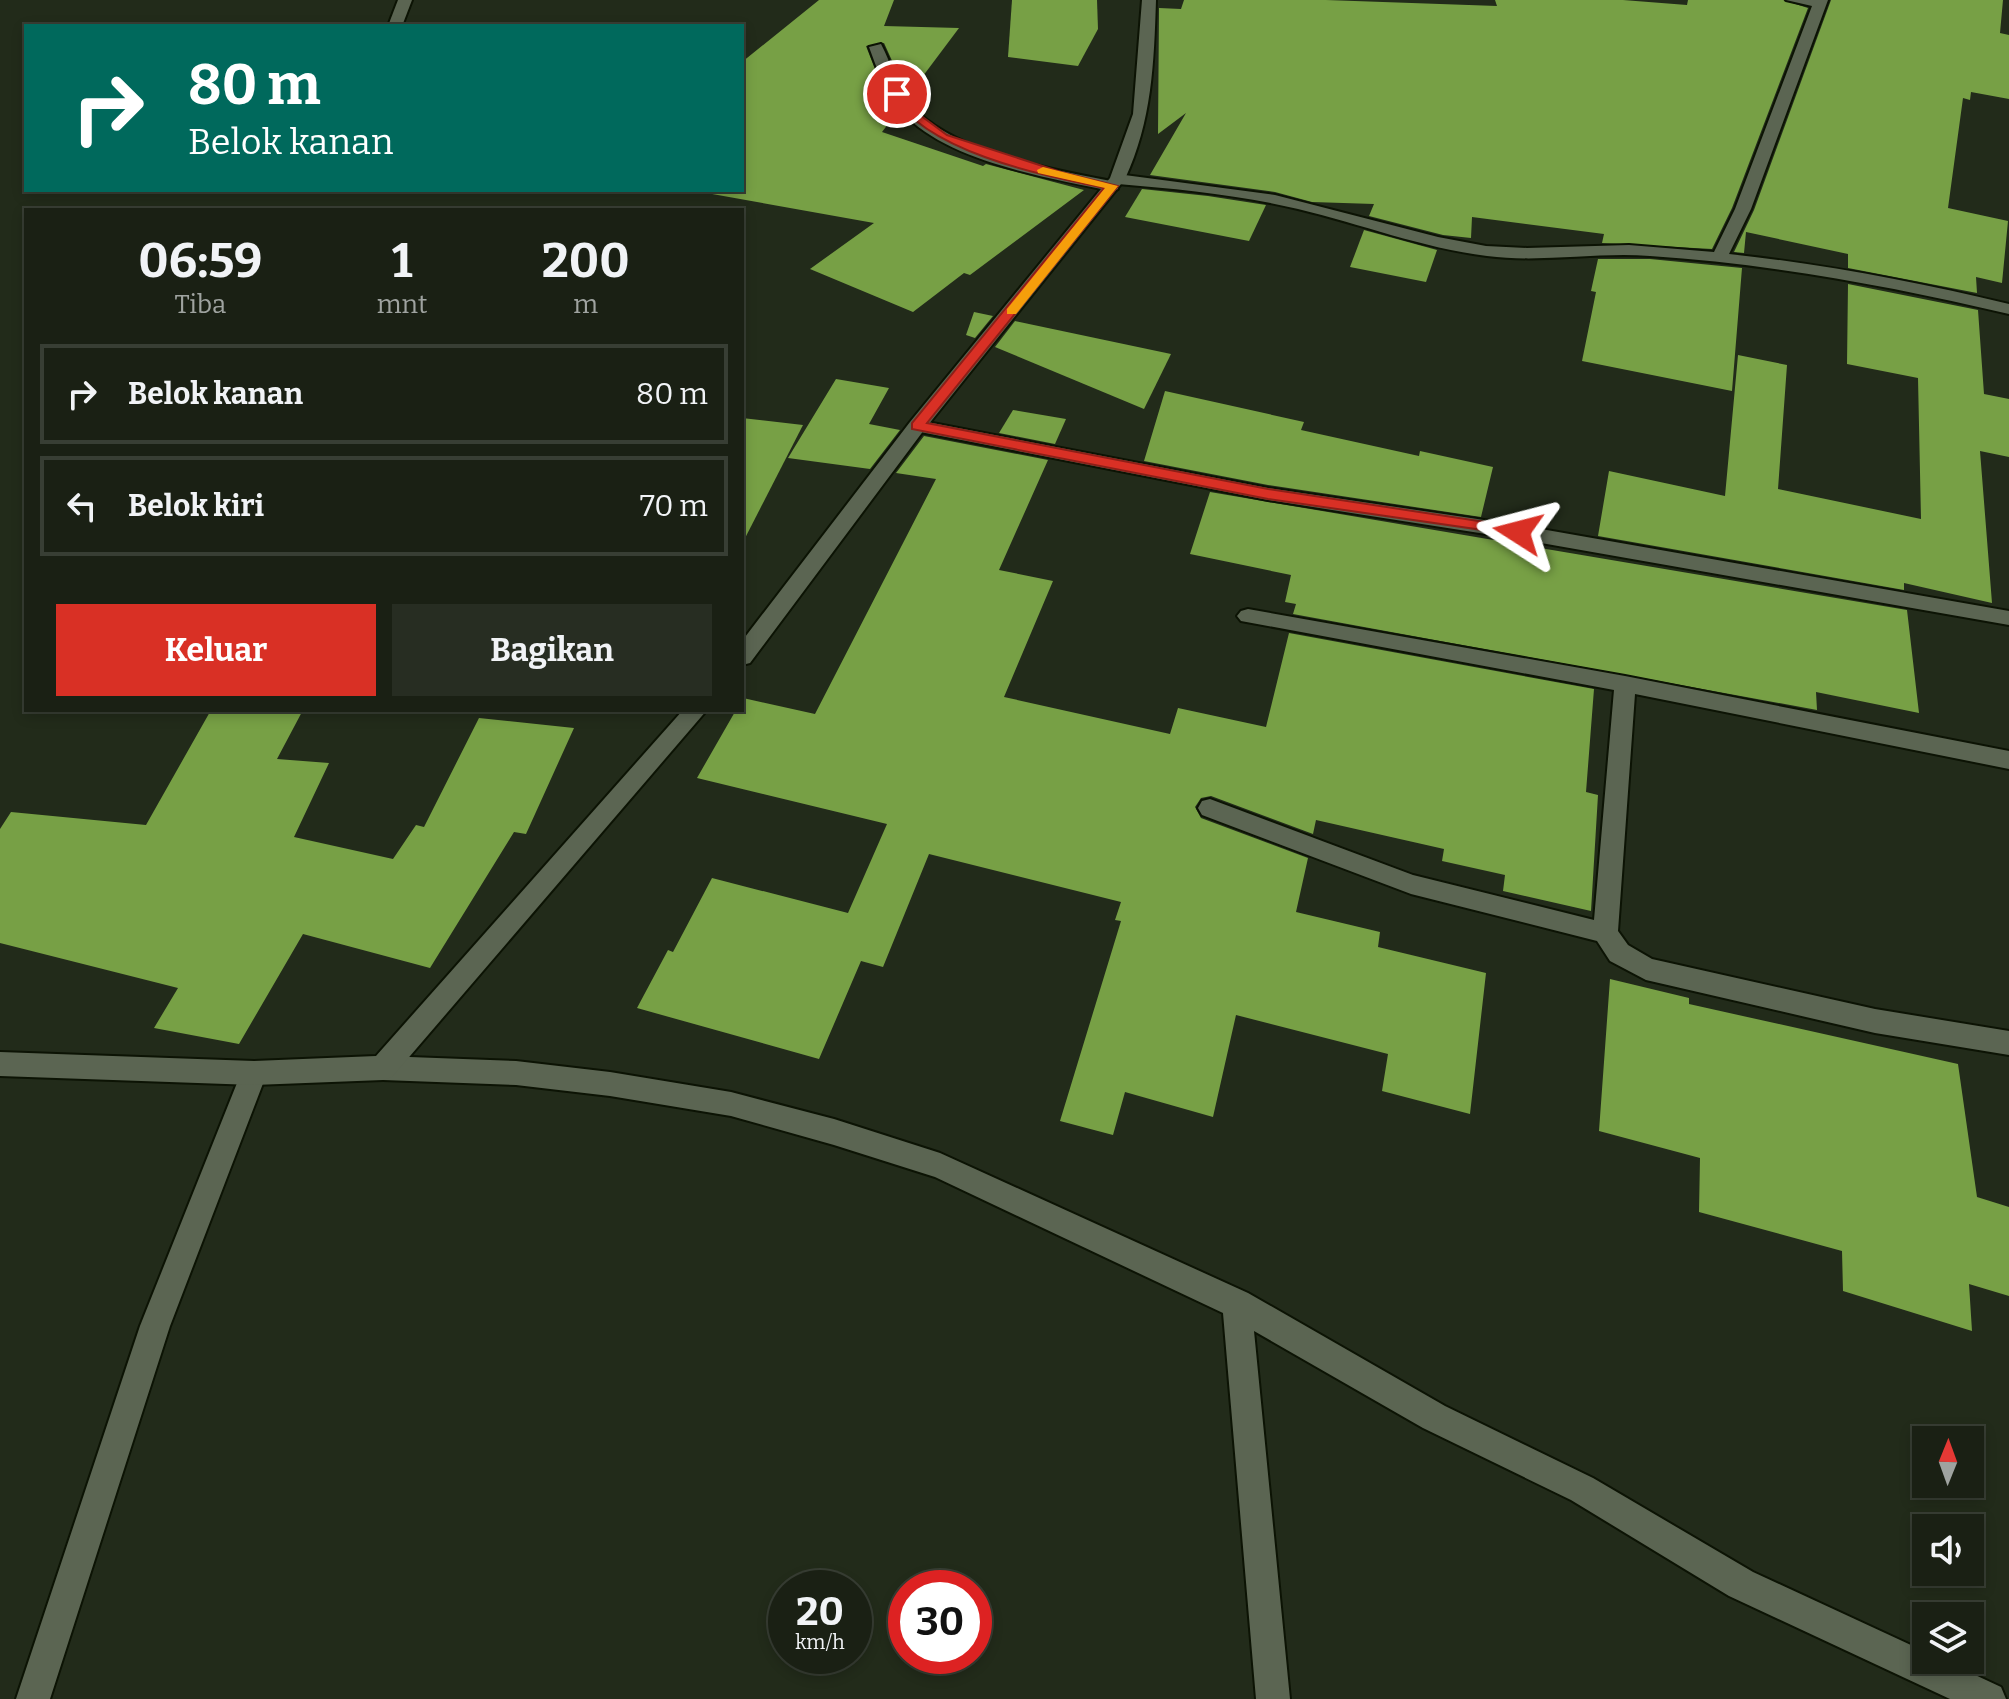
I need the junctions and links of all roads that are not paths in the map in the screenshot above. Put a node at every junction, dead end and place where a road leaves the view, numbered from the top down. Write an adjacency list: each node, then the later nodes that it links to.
1 (405, 0): 5 (street)
2 (1149, 0): 7 (street)
3 (1793, 0): 4 (street)
4 (1820, 1): 8 (street)
5 (396, 24)
6 (876, 47): 7 (street)
7 (1115, 183): 8 (street); 10 (street)
8 (1719, 258): 9 (street)
9 (2009, 309)
10 (917, 426): 12 (street); 13 (street)
11 (1248, 616): 14 (street)
12 (2009, 618)
13 (744, 654)
14 (1625, 684): 16 (street); 18 (street)
15 (694, 712): 21 (street)
16 (2009, 760)
17 (1210, 808): 18 (street)
18 (1605, 933): 19 (street)
19 (2009, 1043)
20 (0, 1064): 22 (street)
21 (383, 1068): 22 (street); 23 (street)
22 (254, 1073): 24 (street)
23 (1237, 1304): 25 (street); 26 (street)
24 (33, 1699)
25 (1273, 1699)
26 (1989, 1699)

